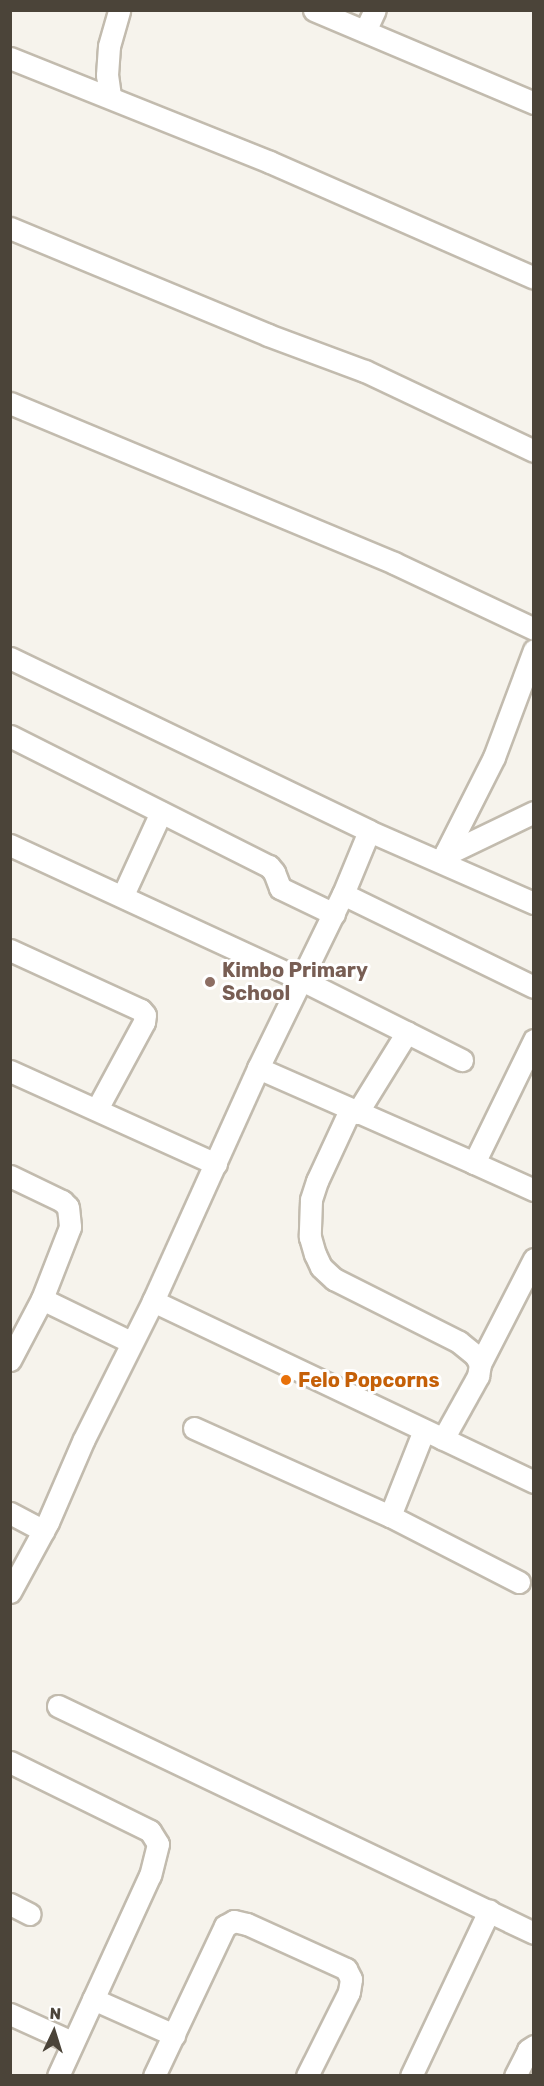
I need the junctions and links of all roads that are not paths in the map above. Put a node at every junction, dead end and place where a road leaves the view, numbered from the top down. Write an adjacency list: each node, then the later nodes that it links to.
1 (119, 10): 6 (street)
2 (314, 10): 4 (street)
3 (375, 10): 4 (street)
4 (366, 31): 7 (street)
5 (10, 58): 6 (street)
6 (110, 96): 9 (street)
7 (534, 103)
8 (10, 228): 11 (street)
9 (534, 278)
10 (10, 403): 12 (street)
11 (534, 451)
12 (534, 629)
13 (534, 650): 20 (street)
14 (10, 658): 18 (street)
15 (10, 736): 16 (street)
16 (161, 812): 23 (street); 24 (street)
17 (534, 812): 20 (street)
18 (369, 831): 20 (street); 22 (street)
19 (10, 845): 23 (street)
20 (443, 857): 21 (street)
21 (528, 893)
22 (343, 894): 24 (street); 27 (street)
23 (123, 895): 26 (street)
24 (334, 914): 26 (street)
25 (10, 950): 33 (street)
26 (302, 980): 28 (street); 31 (street)
27 (534, 987)
28 (407, 1032): 30 (street); 34 (street)
29 (534, 1040): 35 (street)
30 (462, 1059)
31 (258, 1068): 34 (street); 36 (street)
32 (10, 1071): 33 (street)
33 (97, 1109): 36 (street)
34 (353, 1111): 35 (street); 44 (street)
35 (474, 1163): 38 (street)
36 (216, 1164): 41 (street)
37 (10, 1176): 40 (street)
38 (534, 1190)
39 (534, 1259): 44 (street)
40 (42, 1299): 42 (street); 43 (street)
41 (153, 1301): 42 (street); 46 (street)
42 (131, 1342): 50 (street)
43 (10, 1360)
44 (480, 1364): 46 (street)
45 (194, 1428): 49 (street)
46 (434, 1435): 47 (street); 49 (street)
47 (532, 1477)
48 (10, 1514): 50 (street)
49 (390, 1516): 51 (street)
50 (44, 1531): 52 (street)
51 (519, 1582)
52 (10, 1592)
53 (58, 1706): 56 (street)
54 (13, 1768): 59 (street)
55 (10, 1904): 57 (street)
56 (489, 1911): 58 (street); 67 (street)
57 (30, 1914)
58 (534, 1933)
59 (93, 1999): 61 (street); 62 (street)
60 (10, 2014): 62 (street)
61 (174, 2035): 65 (street); 66 (street)
62 (72, 2042): 64 (street)
63 (534, 2046): 68 (street)
64 (58, 2076)
65 (154, 2076)
66 (307, 2076)
67 (411, 2076)
68 (515, 2076)

